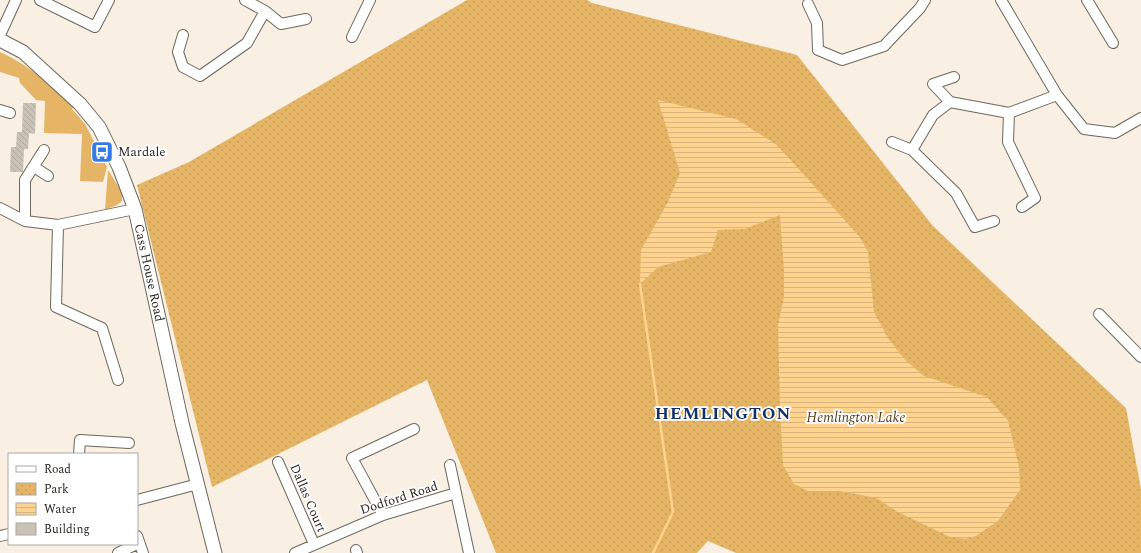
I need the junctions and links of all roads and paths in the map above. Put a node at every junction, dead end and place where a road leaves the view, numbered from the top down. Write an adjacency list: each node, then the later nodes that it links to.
1 (16, 0): 12 (street)
2 (40, 0): 3 (street)
3 (109, 0)
4 (245, 0): 10 (street)
5 (370, 0): 14 (street)
6 (925, 0): 9 (street)
7 (1087, 0): 16 (street)
8 (1006, 2): 18 (street)
9 (808, 4)
10 (265, 11): 11 (street); 13 (street)
11 (306, 19)
12 (0, 35)
13 (183, 35)
14 (352, 37)
15 (0, 40): 31 (street, Cass House Road)
16 (1113, 43)
17 (954, 77): 19 (street)
18 (1057, 95): 22 (street); 23 (street)
19 (950, 102): 22 (street); 26 (street)
20 (0, 110): 21 (street)
21 (10, 113)
22 (1009, 113): 29 (street)
23 (1141, 118)
24 (892, 142): 26 (street)
25 (44, 150): 27 (street)
26 (912, 150): 33 (street)
27 (34, 166): 28 (street); 32 (street)
28 (48, 176)
29 (1022, 207)
30 (0, 208): 32 (street)
31 (135, 209): 34 (street); 43 (street, Cass House Road)
32 (25, 221): 34 (street)
33 (994, 221)
34 (58, 225): 37 (street)
35 (1099, 314): 36 (street)
36 (1141, 357)
37 (118, 380)
38 (414, 429): 46 (street)
39 (130, 443): 40 (street)
40 (79, 453)
41 (278, 462): 48 (street, Dallas Court)
42 (450, 465): 44 (street)
43 (198, 484): 45 (street); 52 (street, Cass House Road)
44 (456, 493): 46 (street, Dodford Road); 54 (street, Dodford Road)
45 (138, 500)
46 (383, 515): 48 (street, Dodford Road)
47 (138, 539): 51 (street)
48 (314, 544): 53 (street, Dodford Road)
49 (129, 545): 50 (street)
50 (118, 553)
51 (143, 553)
52 (215, 553)
53 (295, 553)
54 (468, 553)

